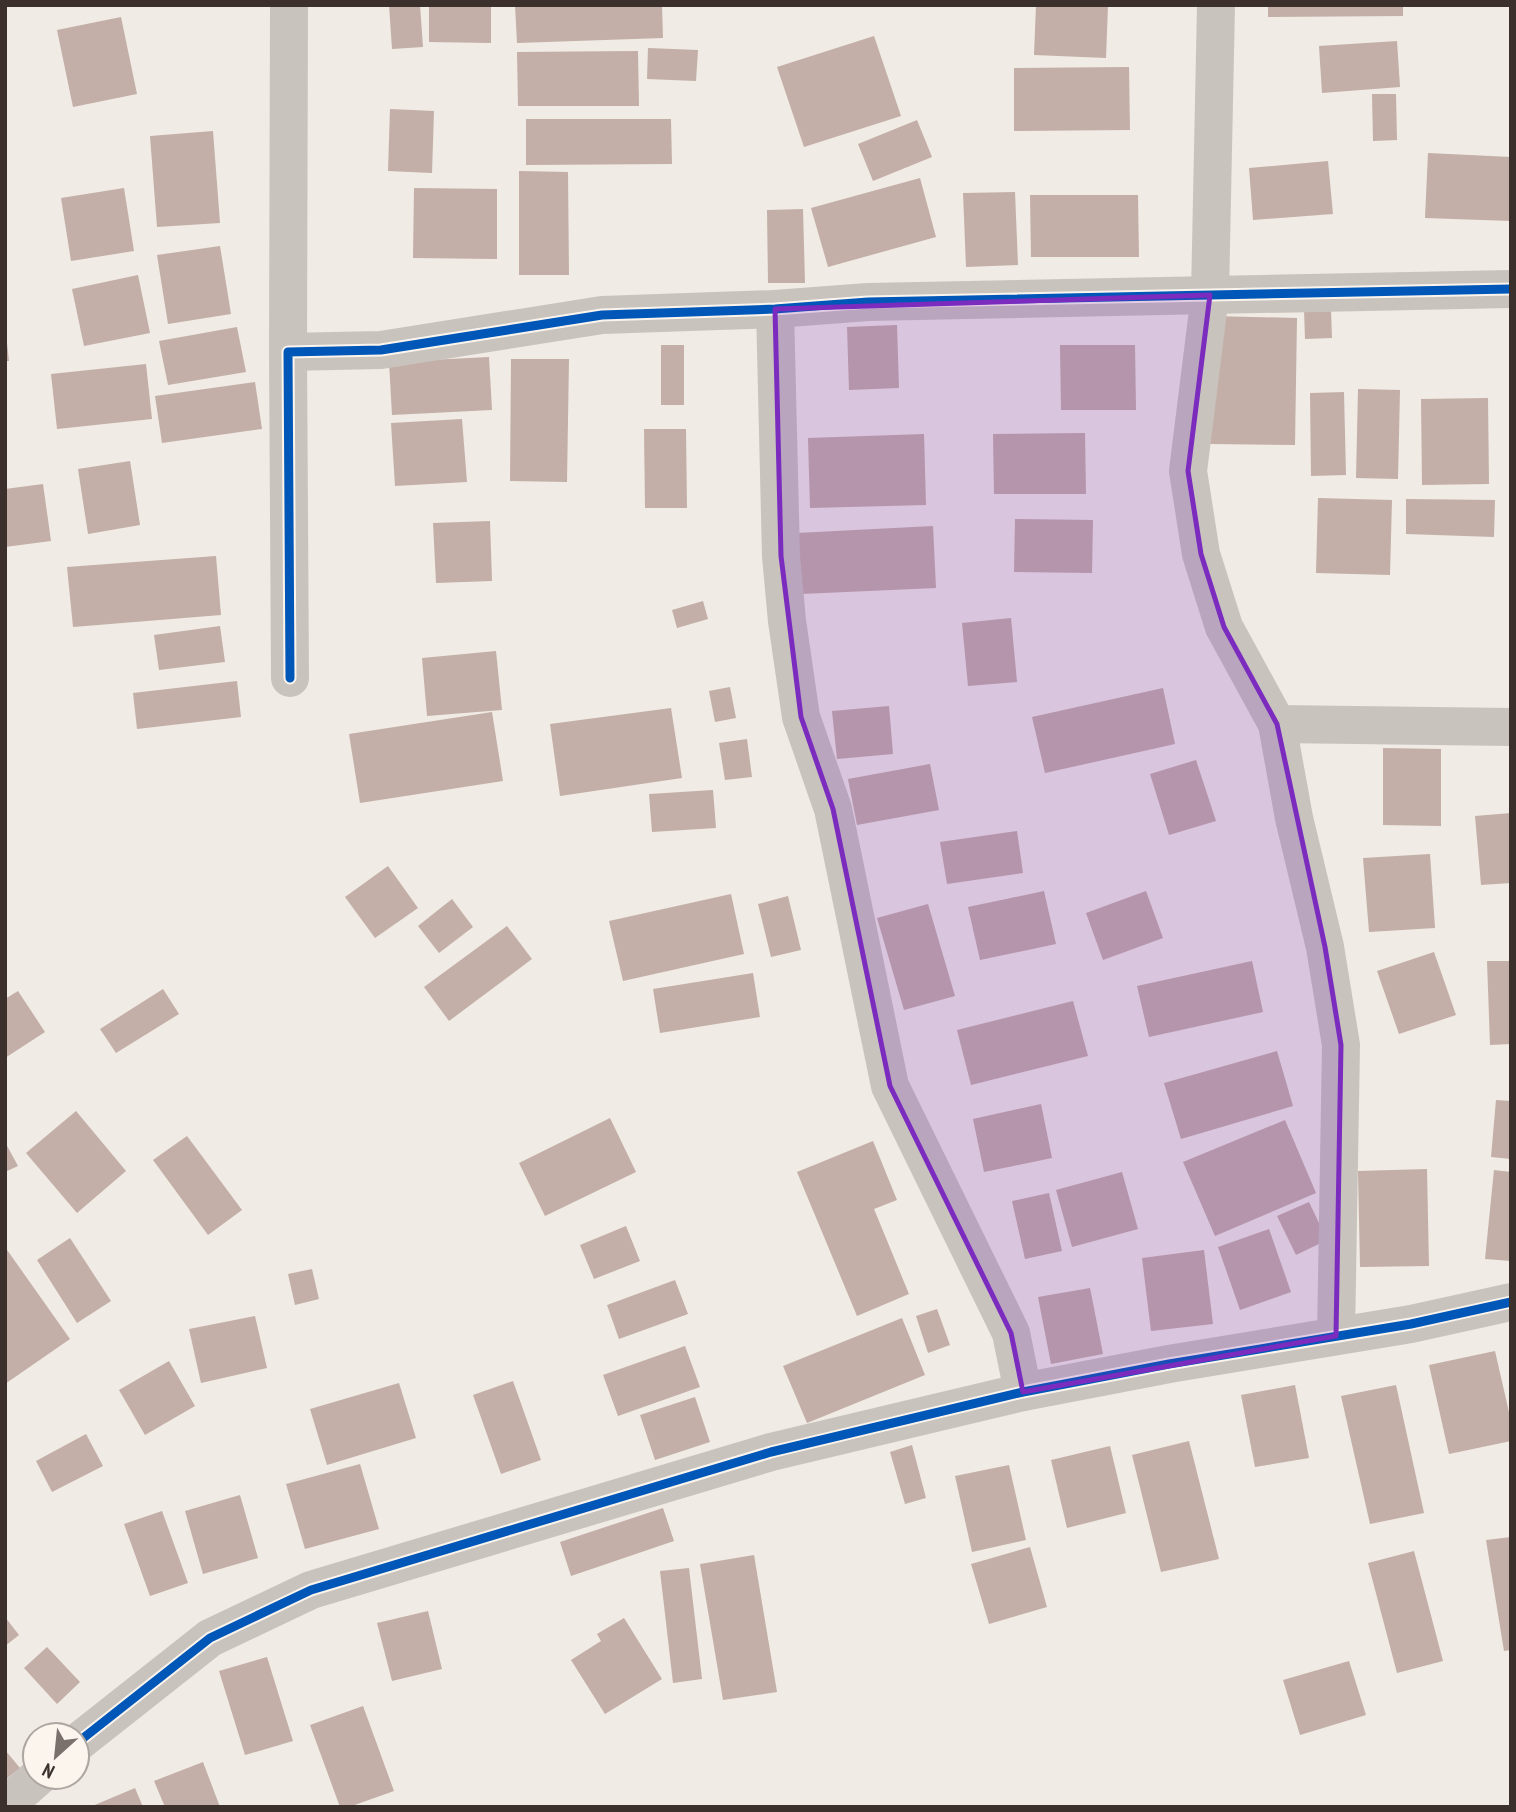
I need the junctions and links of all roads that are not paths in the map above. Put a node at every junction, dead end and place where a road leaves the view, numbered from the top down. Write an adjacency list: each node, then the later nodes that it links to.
1 (289, 5): 6 (street)
2 (1216, 5): 4 (street)
3 (1511, 289): 4 (street)
4 (1210, 295): 5 (street); 8 (street)
5 (775, 309): 6 (street); 12 (street)
6 (288, 352): 7 (street)
7 (290, 678)
8 (1277, 724): 9 (street); 11 (street)
9 (1511, 727)
10 (1511, 1302): 11 (street)
11 (1336, 1336): 12 (street)
12 (1023, 1392): 13 (street)
13 (91, 1732)
14 (22, 1791): 15 (street)
15 (5, 1806)

